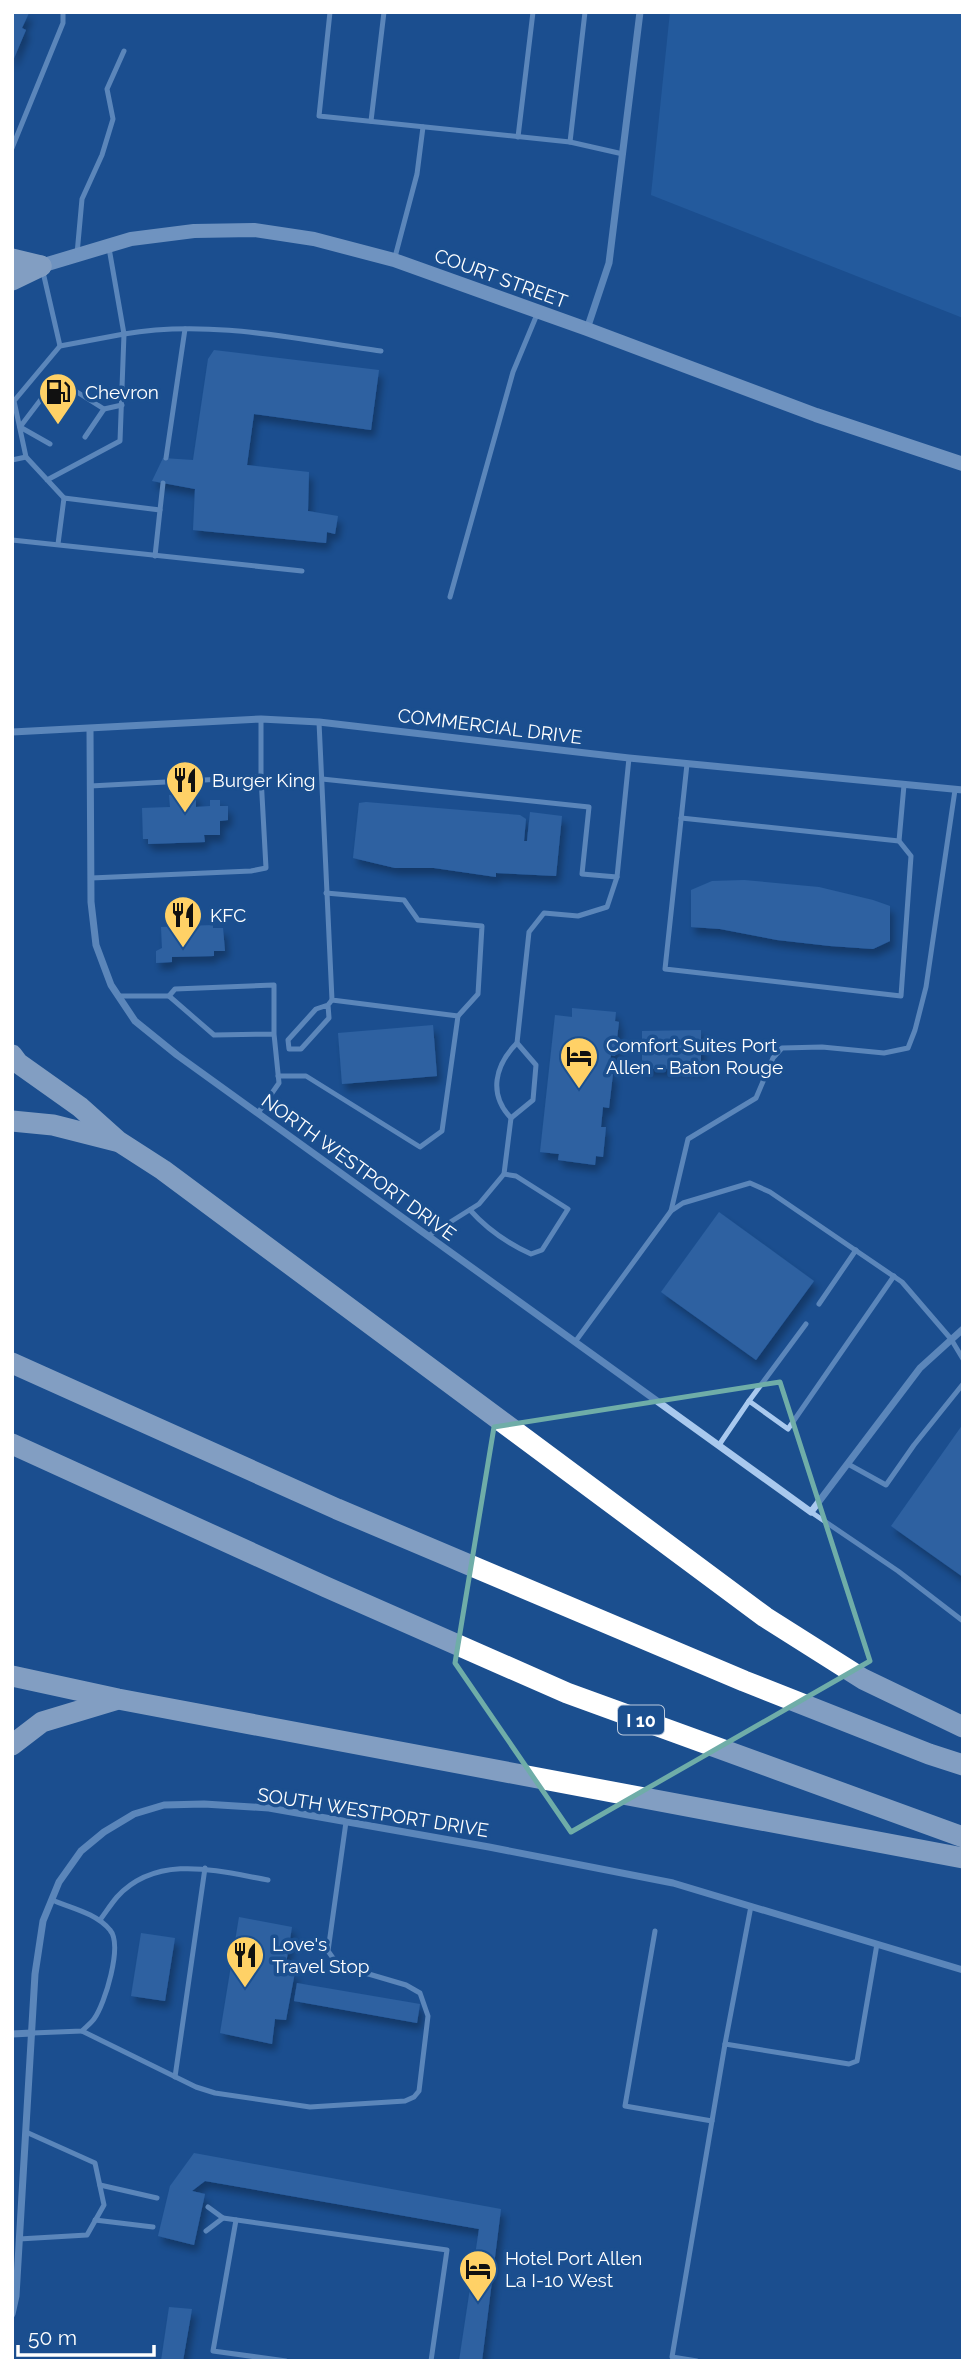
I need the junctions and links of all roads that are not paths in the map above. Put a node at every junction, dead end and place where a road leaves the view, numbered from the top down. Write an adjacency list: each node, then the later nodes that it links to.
1 (63, 12): 12 (lane)
2 (330, 12): 8 (lane)
3 (384, 12): 8 (lane)
4 (533, 12): 10 (lane)
5 (585, 12): 11 (lane)
6 (640, 12): 13 (street)
7 (124, 51): 15 (lane)
8 (371, 121): 9 (lane)
9 (423, 127): 10 (lane); 17 (lane)
10 (518, 137): 11 (lane)
11 (570, 142): 13 (lane)
12 (12, 148)
13 (623, 154): 22 (street)
14 (108, 246): 15 (main road, COURT STREET); 17 (main road, COURT STREET); 24 (lane)
15 (77, 256): 18 (main road, COURT STREET)
16 (12, 259): 18 (highway)
17 (394, 260): 21 (main road, COURT STREET)
18 (41, 266): 19 (main road, COURT STREET); 20 (highway); 25 (lane)
19 (12, 275)
20 (12, 280)
21 (538, 312): 22 (main road, COURT STREET); 47 (lane)
22 (587, 328): 38 (main road, COURT STREET)
23 (185, 329): 24 (lane); 26 (lane); 36 (lane)
24 (124, 334): 25 (lane); 30 (lane)
25 (60, 346): 29 (lane)
26 (381, 351)
27 (77, 392): 31 (lane)
28 (42, 398): 32 (lane)
29 (13, 401): 32 (lane)
30 (122, 405): 31 (lane); 39 (lane)
31 (104, 409): 33 (lane)
32 (20, 427): 34 (lane); 35 (lane)
33 (85, 437)
34 (50, 444)
35 (26, 457): 37 (lane); 39 (lane)
36 (166, 458)
37 (12, 460)
38 (963, 464)
39 (47, 480): 41 (lane)
40 (163, 483): 42 (lane)
41 (64, 498): 42 (lane); 44 (lane)
42 (160, 510): 45 (lane)
43 (12, 540): 44 (lane)
44 (58, 544): 45 (lane)
45 (155, 556): 46 (lane)
46 (302, 571)
47 (450, 597)
48 (261, 719): 49 (street, COMMERCIAL DRIVE); 50 (street, COMMERCIAL DRIVE); 54 (lane)
49 (319, 722): 52 (street, COMMERCIAL DRIVE); 55 (lane)
50 (90, 729): 51 (street, COMMERCIAL DRIVE); 57 (street, NORTH WESTPORT DRIVE)
51 (12, 732)
52 (629, 758): 53 (street, COMMERCIAL DRIVE); 61 (lane)
53 (687, 764): 56 (street, COMMERCIAL DRIVE); 59 (lane)
54 (261, 777): 57 (lane); 62 (lane)
55 (322, 779): 61 (lane); 63 (lane)
56 (904, 785): 58 (street, COMMERCIAL DRIVE); 60 (lane)
57 (90, 786): 62 (street, NORTH WESTPORT DRIVE)
58 (959, 790): 80 (lane)
59 (681, 818): 60 (lane); 60 (lane)
60 (899, 841)
61 (617, 877): 69 (lane)
62 (91, 878): 64 (street, NORTH WESTPORT DRIVE)
63 (326, 893): 66 (lane); 67 (lane)
64 (118, 996): 65 (lane); 74 (street, NORTH WESTPORT DRIVE)
65 (169, 996): 68 (lane); 68 (lane)
66 (330, 1002): 67 (lane); 70 (lane); 70 (lane)
67 (458, 1016): 73 (lane)
68 (274, 1034): 72 (lane)
69 (517, 1044): 75 (lane); 75 (lane)
70 (289, 1049): 72 (lane)
71 (12, 1055): 77 (highway)
72 (276, 1060): 73 (lane)
73 (278, 1076): 74 (lane)
74 (257, 1113): 81 (street, NORTH WESTPORT DRIVE)
75 (511, 1118): 78 (lane)
76 (12, 1121): 77 (highway)
77 (118, 1141): 100 (highway)
78 (504, 1174): 79 (lane); 79 (lane)
79 (470, 1210): 81 (lane)
80 (671, 1210): 82 (lane); 88 (lane)
81 (428, 1236): 88 (street, NORTH WESTPORT DRIVE)
82 (856, 1250): 83 (lane); 84 (lane)
83 (894, 1276): 87 (lane); 92 (lane)
84 (819, 1304)
85 (806, 1324): 92 (lane)
86 (963, 1329): 87 (street)
87 (951, 1339): 89 (lane); 95 (street)
88 (575, 1342): 94 (street, NORTH WESTPORT DRIVE)
89 (963, 1359)
90 (12, 1363): 102 (highway)
91 (963, 1384): 95 (lane)
92 (749, 1401): 94 (lane)
93 (12, 1444): 104 (highway, I 10)
94 (719, 1445): 96 (street, NORTH WESTPORT DRIVE)
95 (848, 1465): 96 (street)
96 (811, 1512): 97 (lane)
97 (963, 1621)
98 (12, 1676): 99 (highway)
99 (118, 1699): 101 (highway); 105 (highway)
100 (963, 1727)
101 (12, 1745)
102 (963, 1765)
103 (346, 1822): 108 (street, SOUTH WESTPORT DRIVE); 109 (street, SOUTH WESTPORT DRIVE); 118 (lane)
104 (963, 1837)
105 (963, 1858)
106 (205, 1868): 107 (lane); 110 (lane); 118 (lane)
107 (268, 1880)
108 (52, 1900): 110 (lane); 115 (street, SOUTH WESTPORT DRIVE)
109 (751, 1906): 112 (street, SOUTH WESTPORT DRIVE); 117 (lane)
110 (100, 1920): 114 (lane)
111 (655, 1931): 119 (lane)
112 (877, 1944): 113 (street, SOUTH WESTPORT DRIVE); 117 (lane)
113 (963, 1970)
114 (82, 2031): 115 (lane); 118 (lane)
115 (32, 2033): 116 (street); 120 (street, SOUTH WESTPORT DRIVE)
116 (12, 2034)
117 (725, 2044): 119 (lane)
118 (175, 2077)
119 (712, 2120): 133 (lane)
120 (26, 2132): 121 (lane); 129 (street, SOUTH WESTPORT DRIVE)
121 (100, 2185): 122 (lane); 126 (lane)
122 (157, 2198)
123 (208, 2207): 124 (lane)
124 (223, 2218): 125 (lane); 128 (lane)
125 (236, 2220): 131 (lane); 132 (lane)
126 (95, 2221): 127 (lane); 129 (lane)
127 (153, 2227)
128 (206, 2231)
129 (19, 2239): 130 (street, SOUTH WESTPORT DRIVE)
130 (12, 2314)
131 (286, 2361)
132 (431, 2361)
133 (697, 2361)

